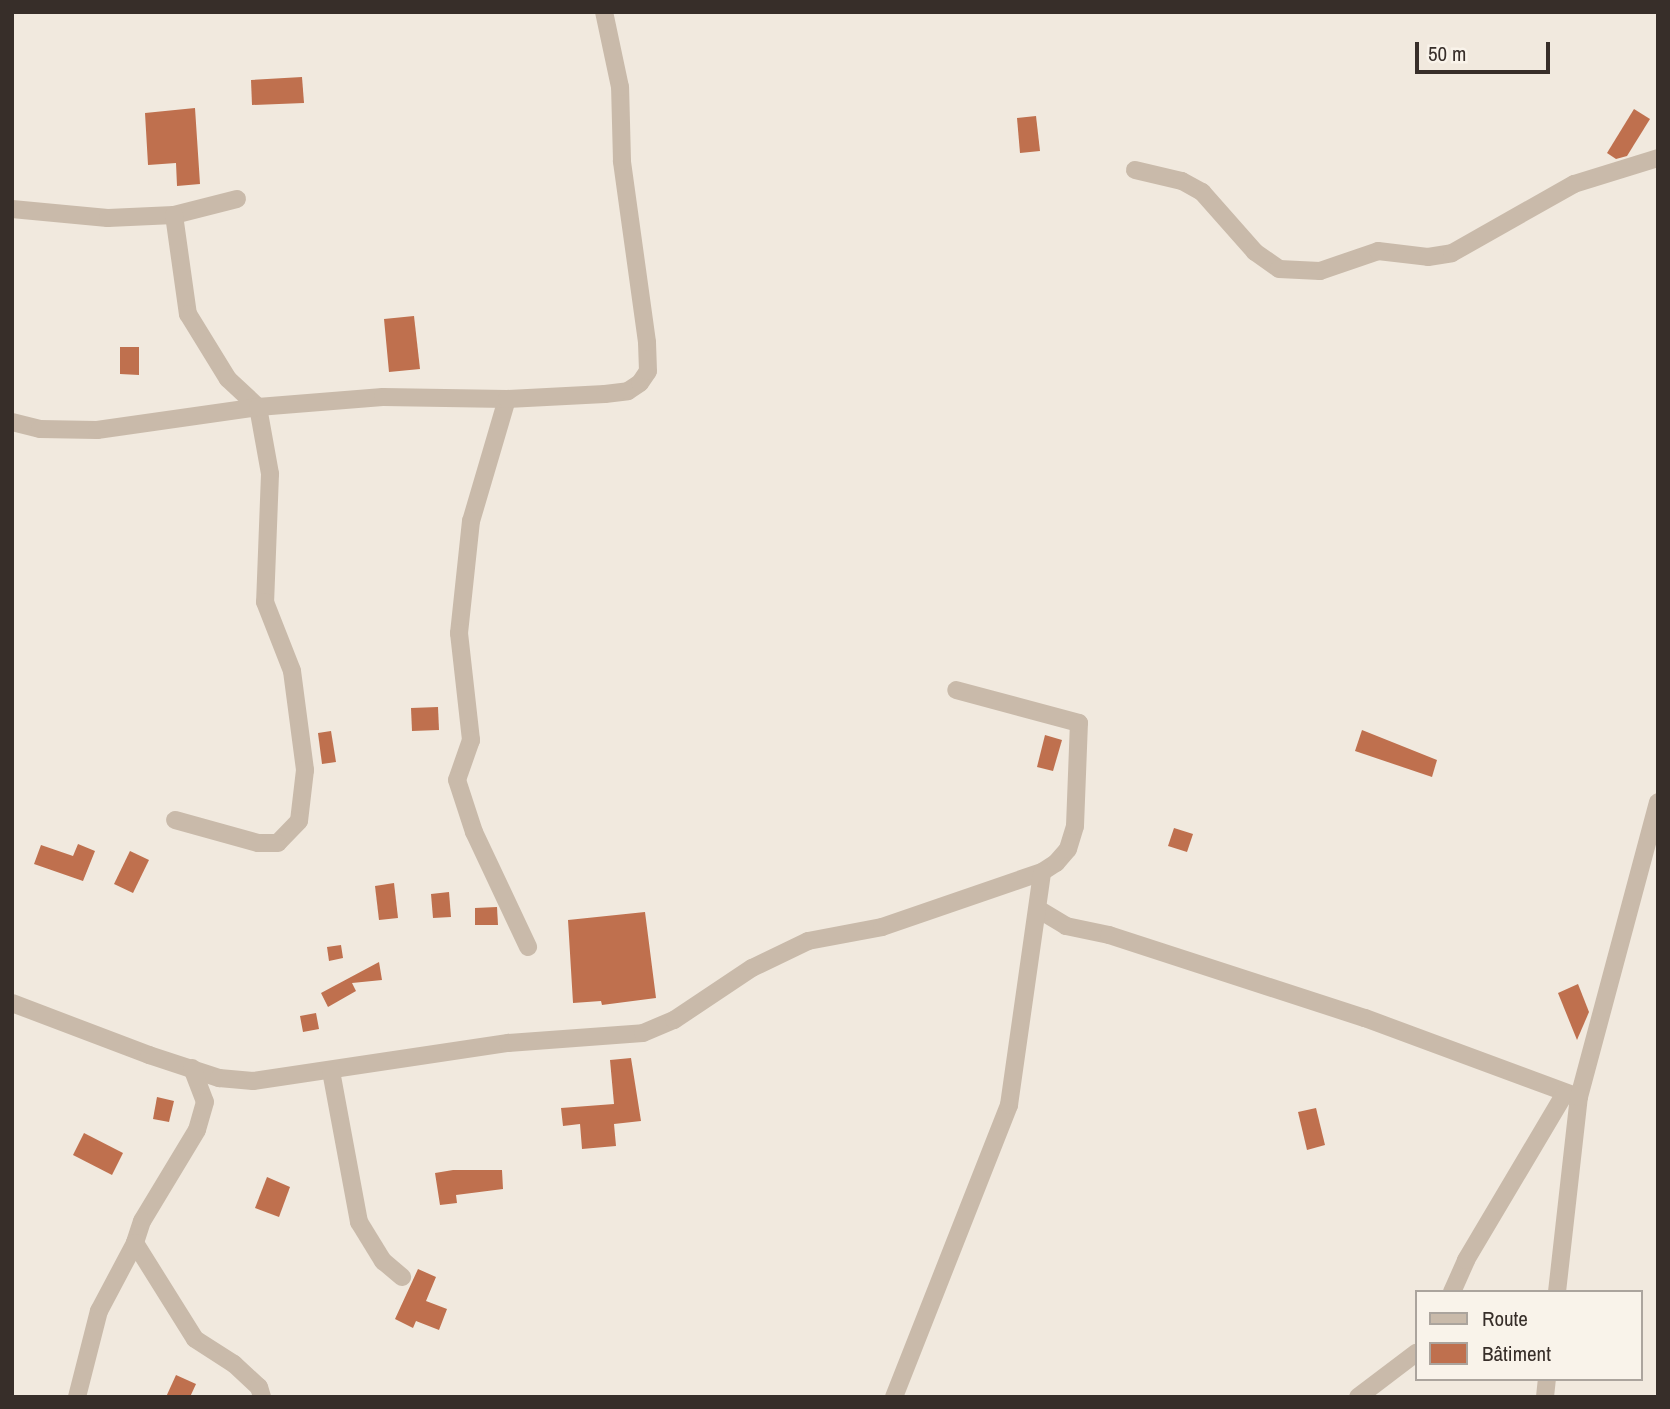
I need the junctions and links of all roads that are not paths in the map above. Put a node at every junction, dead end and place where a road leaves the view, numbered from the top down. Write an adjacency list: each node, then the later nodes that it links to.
1 (604, 12): 7 (street)
2 (1658, 158): 3 (street)
3 (1135, 170)
4 (237, 198): 6 (street)
5 (12, 209): 6 (street)
6 (174, 215): 8 (street)
7 (507, 399): 8 (street); 15 (street)
8 (258, 407): 9 (street); 12 (street)
9 (12, 422)
10 (956, 690): 13 (street)
11 (1658, 802): 19 (street)
12 (175, 820)
13 (1042, 872): 14 (street); 18 (street)
14 (1038, 909): 19 (street); 27 (street)
15 (528, 947)
16 (12, 1003): 17 (street)
17 (192, 1068): 18 (street); 20 (street)
18 (331, 1071): 21 (street)
19 (1572, 1095): 22 (street); 23 (street)
20 (135, 1243): 25 (street); 26 (street)
21 (402, 1277)
22 (1453, 1290)
23 (1557, 1290)
24 (1414, 1355): 28 (street)
25 (77, 1397)
26 (262, 1397)
27 (894, 1397)
28 (1358, 1397)

